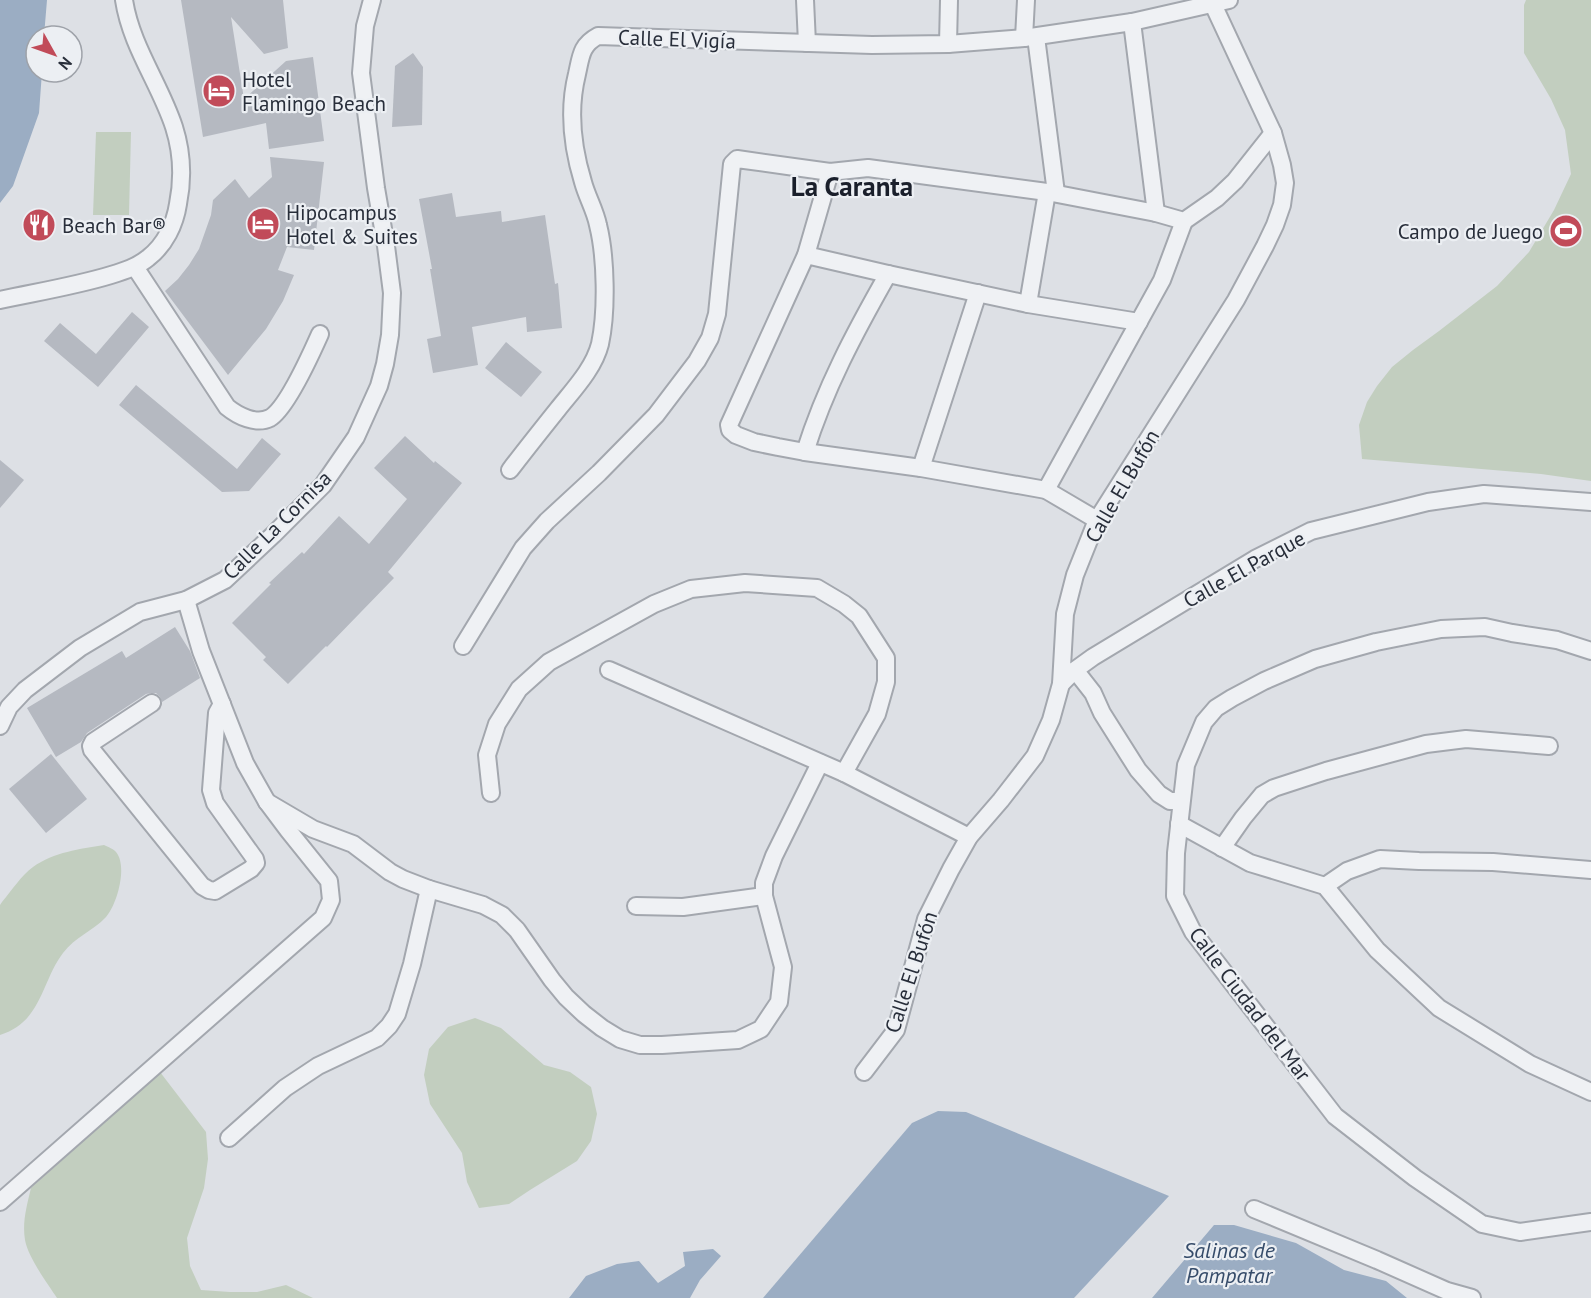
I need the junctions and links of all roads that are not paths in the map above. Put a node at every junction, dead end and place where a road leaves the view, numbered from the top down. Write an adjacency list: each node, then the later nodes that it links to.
1 (124, 0): 17 (street)
2 (372, 0): 30 (street, Calle La Cornisa)
3 (805, 0): 9 (street)
4 (949, 0): 10 (street)
5 (1026, 0): 8 (street)
6 (1218, 1): 7 (street, Calle El Vigía); 11 (street, Calle El Bufón)
7 (1132, 22): 8 (street, Calle El Vigía); 14 (street)
8 (1030, 37): 10 (street, Calle El Vigía); 13 (street)
9 (807, 43): 10 (street, Calle El Vigía); 26 (street, Calle El Vigía)
10 (948, 44)
11 (1273, 133): 15 (street); 29 (street, Calle El Bufón)
12 (830, 172): 13 (street); 16 (street); 31 (street)
13 (1051, 192): 14 (street); 21 (street)
14 (1156, 213): 15 (street)
15 (1184, 221): 22 (street)
16 (806, 255): 18 (street); 24 (street)
17 (135, 267): 20 (street); 23 (street)
18 (888, 274): 19 (street); 24 (street)
19 (978, 293): 21 (street); 25 (street)
20 (0, 300)
21 (1028, 303): 22 (street)
22 (1139, 322): 27 (street)
23 (320, 334)
24 (805, 452): 25 (street)
25 (921, 468): 27 (street)
26 (510, 470)
27 (1046, 490): 29 (street)
28 (1591, 502): 34 (street, Calle El Parque)
29 (1097, 520): 35 (street, Calle El Bufón)
30 (186, 600): 37 (street); 38 (street, Calle La Cornisa)
31 (463, 646)
32 (1591, 651): 43 (street, Calle Ciudad del Mar)
33 (609, 670): 40 (street)
34 (1075, 670): 35 (street, Calle El Parque); 43 (street)
35 (1061, 684): 46 (street, Calle El Bufón)
36 (152, 703): 37 (street)
37 (222, 704): 44 (street)
38 (0, 726)
39 (1550, 746): 47 (street)
40 (820, 763): 41 (street); 51 (street)
41 (844, 773): 42 (street); 46 (street)
42 (491, 793)
43 (1181, 801): 45 (street, Calle Ciudad del Mar)
44 (267, 802): 50 (street); 56 (street)
45 (1179, 824): 47 (street); 58 (street, Calle Ciudad del Mar)
46 (969, 837): 53 (street, Calle El Bufón)
47 (1222, 848): 49 (street)
48 (1591, 870): 49 (street)
49 (1325, 886): 54 (street)
50 (429, 889): 51 (street); 55 (street)
51 (764, 896): 52 (street)
52 (636, 906)
53 (864, 1072)
54 (1591, 1092)
55 (229, 1138)
56 (0, 1202)
57 (1254, 1209): 59 (street)
58 (1591, 1222)
59 (1472, 1298)

